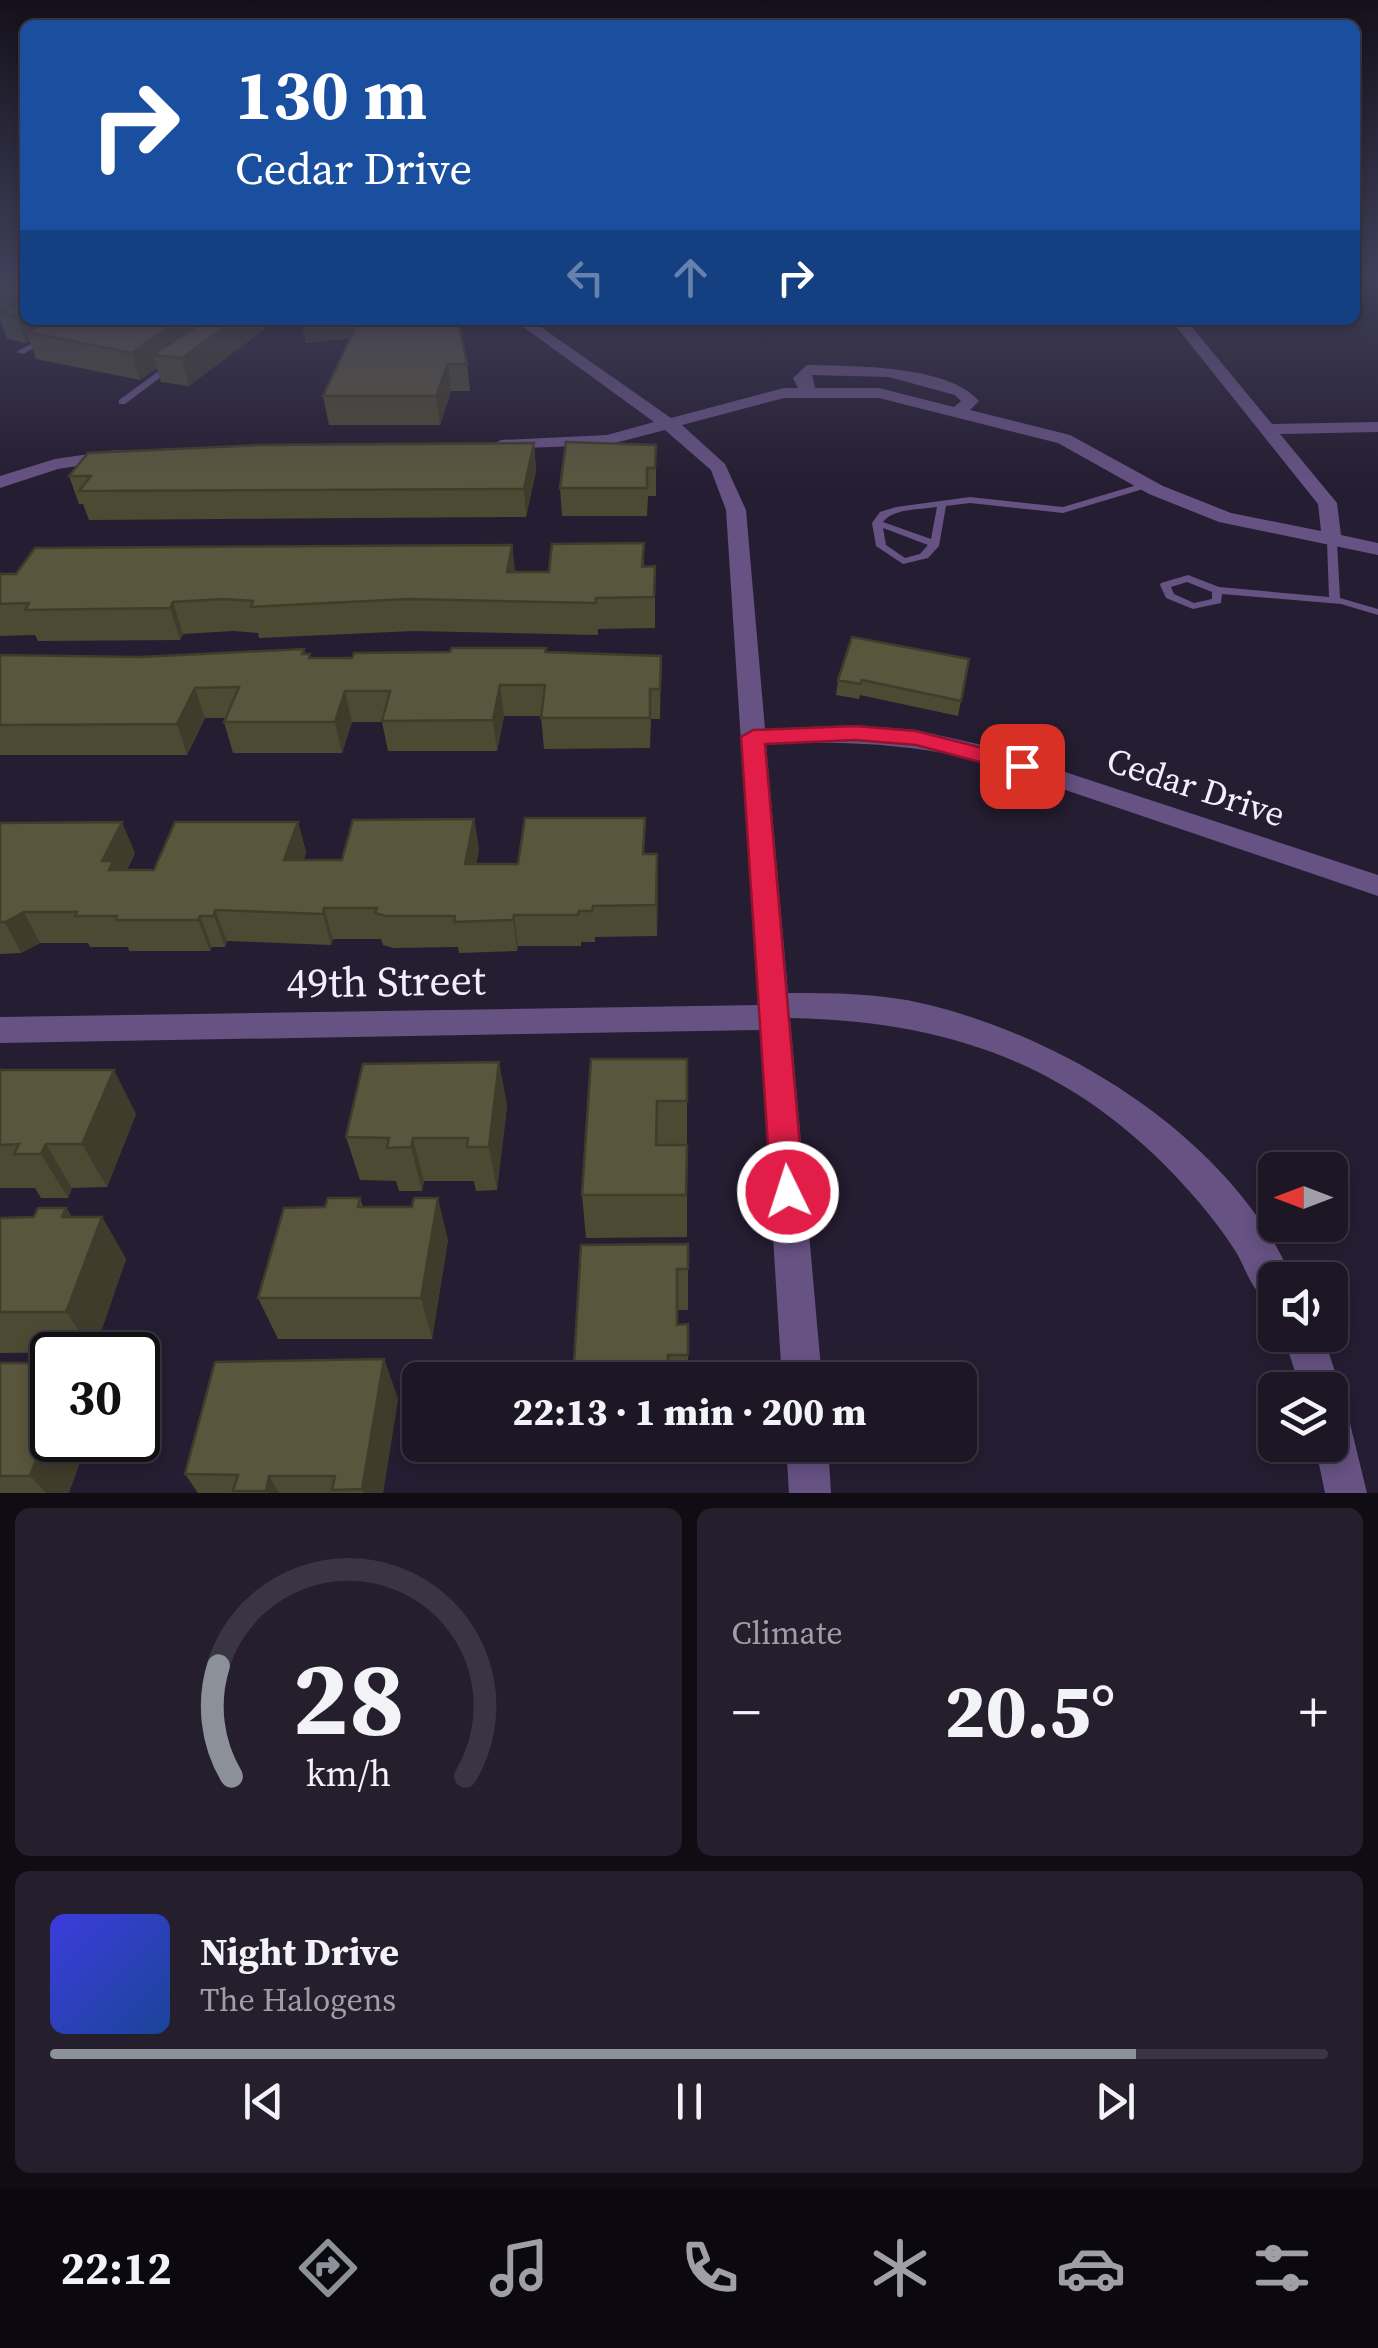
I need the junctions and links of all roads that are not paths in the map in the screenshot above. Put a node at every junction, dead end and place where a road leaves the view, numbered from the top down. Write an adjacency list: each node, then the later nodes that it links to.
1 (33, 346): 4 (lane)
2 (563, 346): 7 (street)
3 (1199, 346): 9 (street)
4 (20, 352)
5 (190, 352): 6 (lane)
6 (122, 402)
7 (666, 424): 10 (street); 13 (street); 22 (street)
8 (1378, 428): 9 (street)
9 (1268, 429): 16 (street)
10 (472, 446)
11 (144, 451): 12 (street)
12 (0, 482)
13 (1148, 485): 14 (lane); 16 (street)
14 (942, 507): 15 (lane); 17 (lane)
15 (877, 523): 17 (lane); 17 (lane)
16 (1332, 542): 18 (street); 20 (lane)
17 (935, 544)
18 (1378, 549)
19 (1217, 590): 20 (lane)
20 (1335, 601): 21 (lane)
21 (1378, 612)
22 (753, 737): 23 (street, Cedar Drive); 24 (street)
23 (1378, 886)
24 (774, 1011): 25 (street, 49th Street); 26 (street, 49th Street); 27 (street)
25 (0, 1030)
26 (1264, 1262)
27 (801, 1362)
28 (808, 1462): 30 (street)
29 (1339, 1462): 31 (street)
30 (810, 1493)
31 (1346, 1493)

